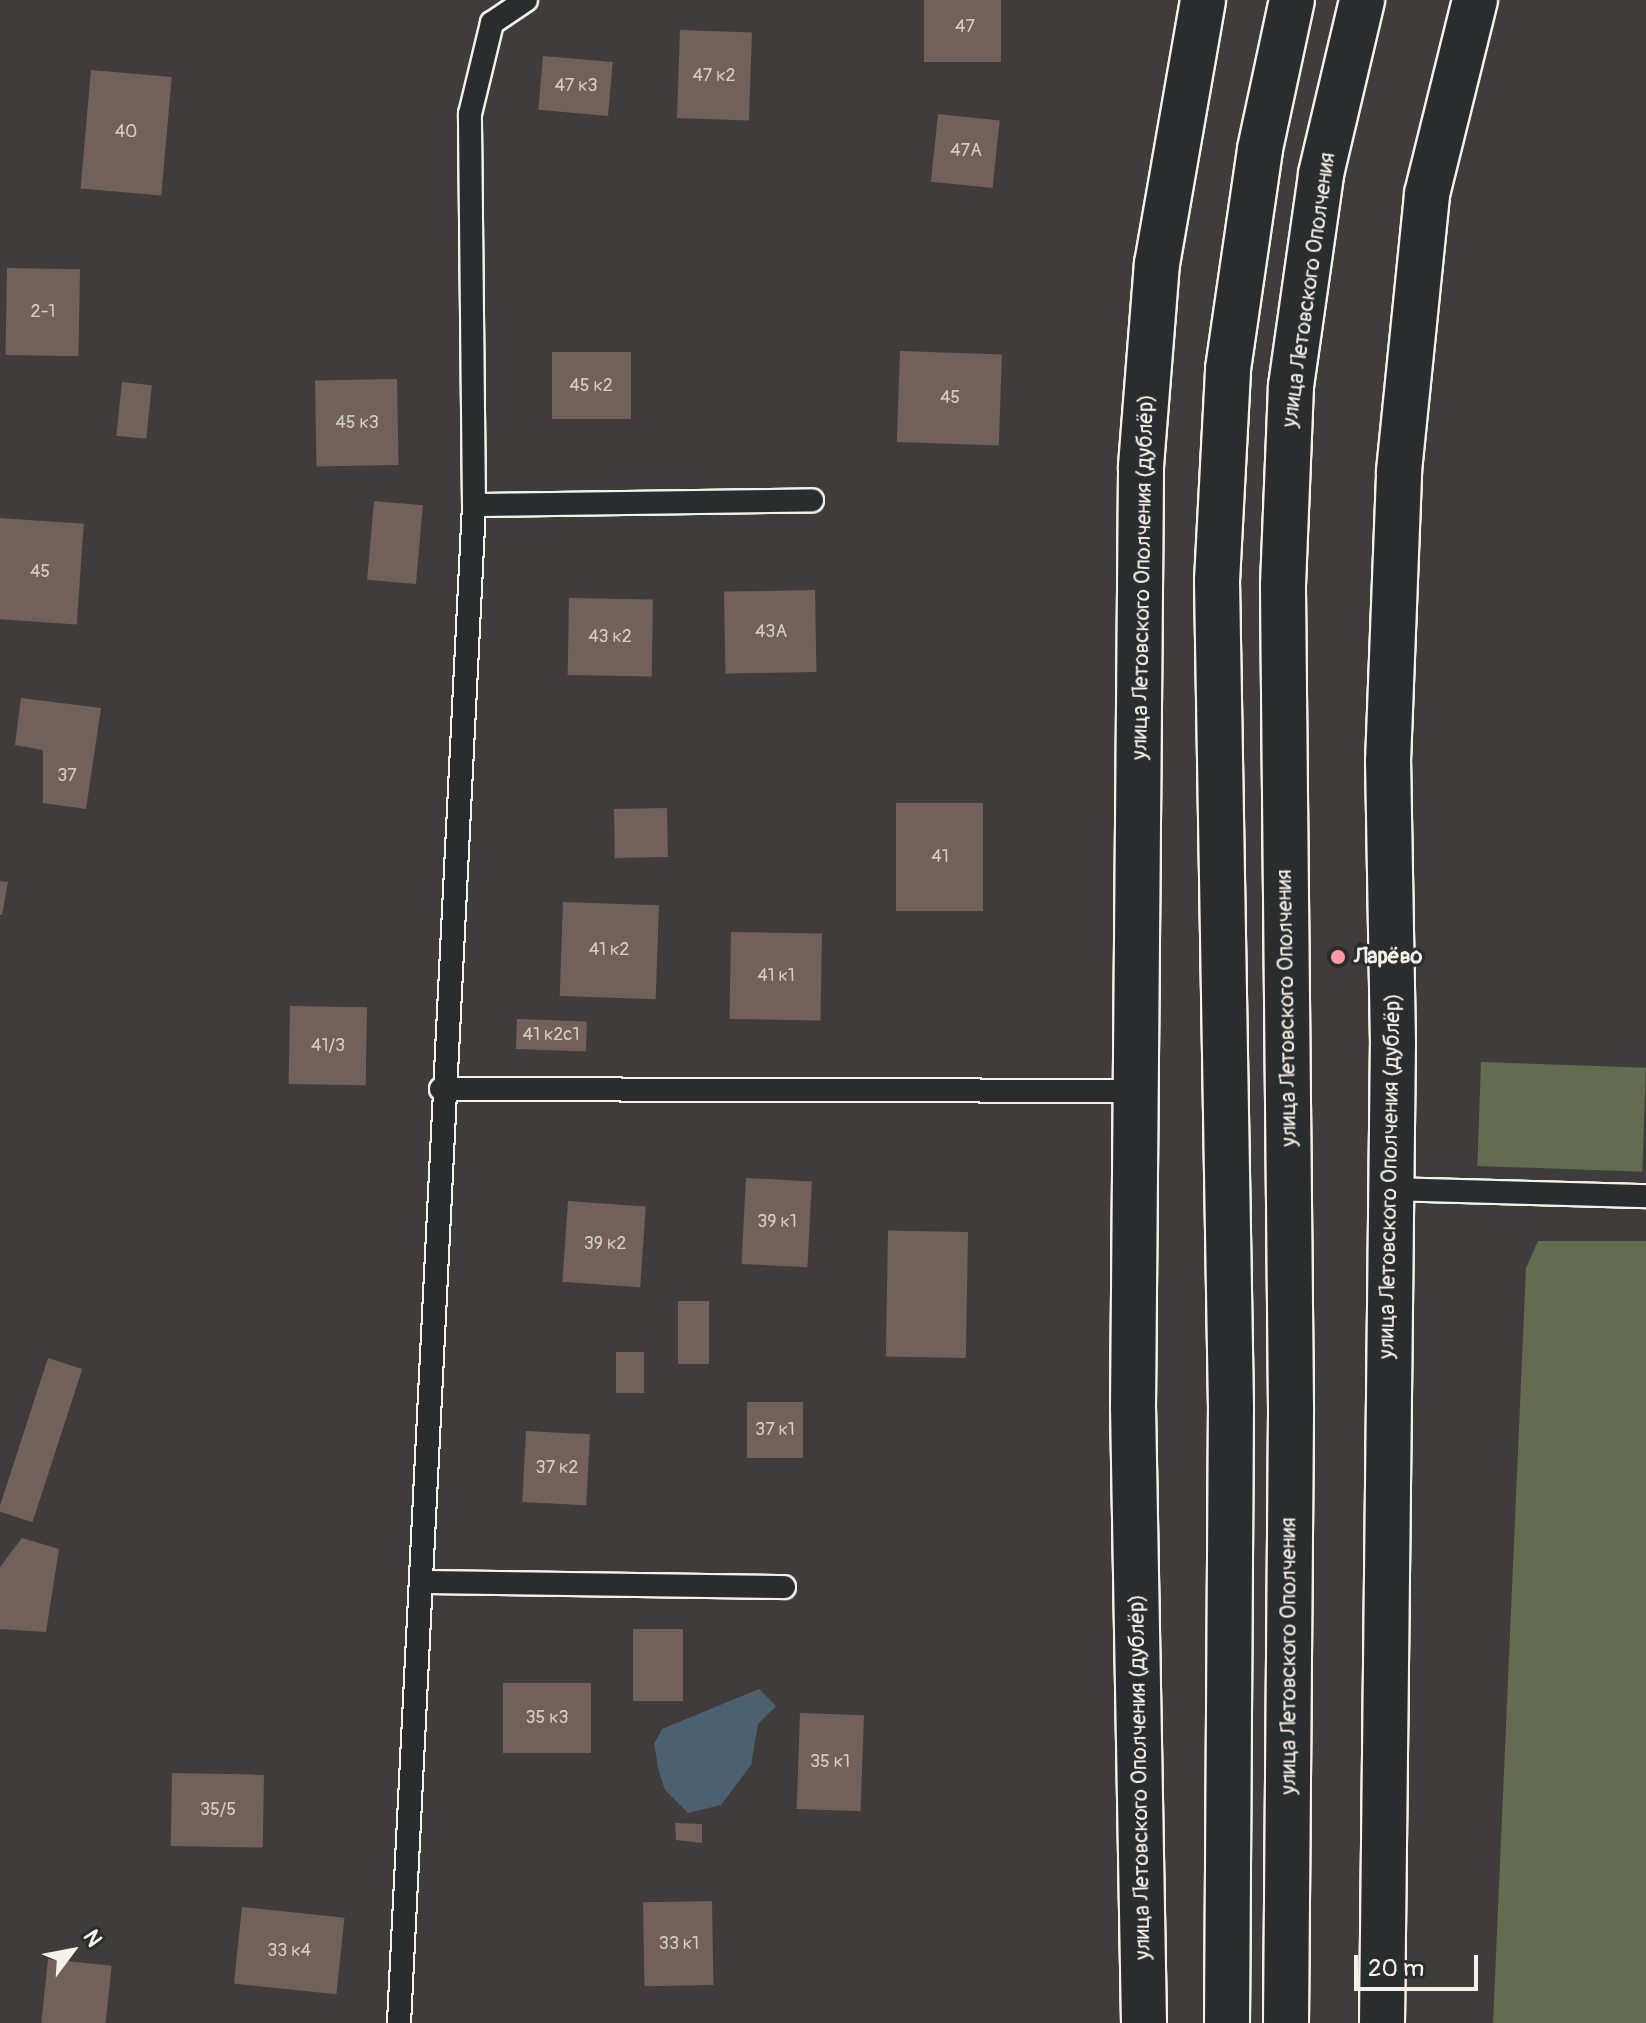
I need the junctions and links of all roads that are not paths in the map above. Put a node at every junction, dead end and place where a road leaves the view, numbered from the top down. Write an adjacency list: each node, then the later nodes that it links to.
1 (526, 0): 7 (lane)
2 (1203, 0): 9 (street, улица Летовского Ополчения (дублёр))
3 (1292, 0): 16 (street)
4 (1362, 0): 17 (street, улица Летовского Ополчения)
5 (1475, 0): 10 (street, улица Летовского Ополчения (дублёр))
6 (812, 500): 7 (lane)
7 (474, 505): 8 (lane)
8 (441, 1089): 9 (lane); 12 (lane)
9 (1136, 1091): 15 (street, улица Летовского Ополчения (дублёр))
10 (1391, 1189): 11 (lane); 18 (street, улица Летовского Ополчения (дублёр))
11 (1646, 1196)
12 (421, 1582): 13 (lane); 14 (lane)
13 (784, 1587)
14 (399, 2023)
15 (1144, 2023)
16 (1227, 2023)
17 (1286, 2023)
18 (1382, 2023)

